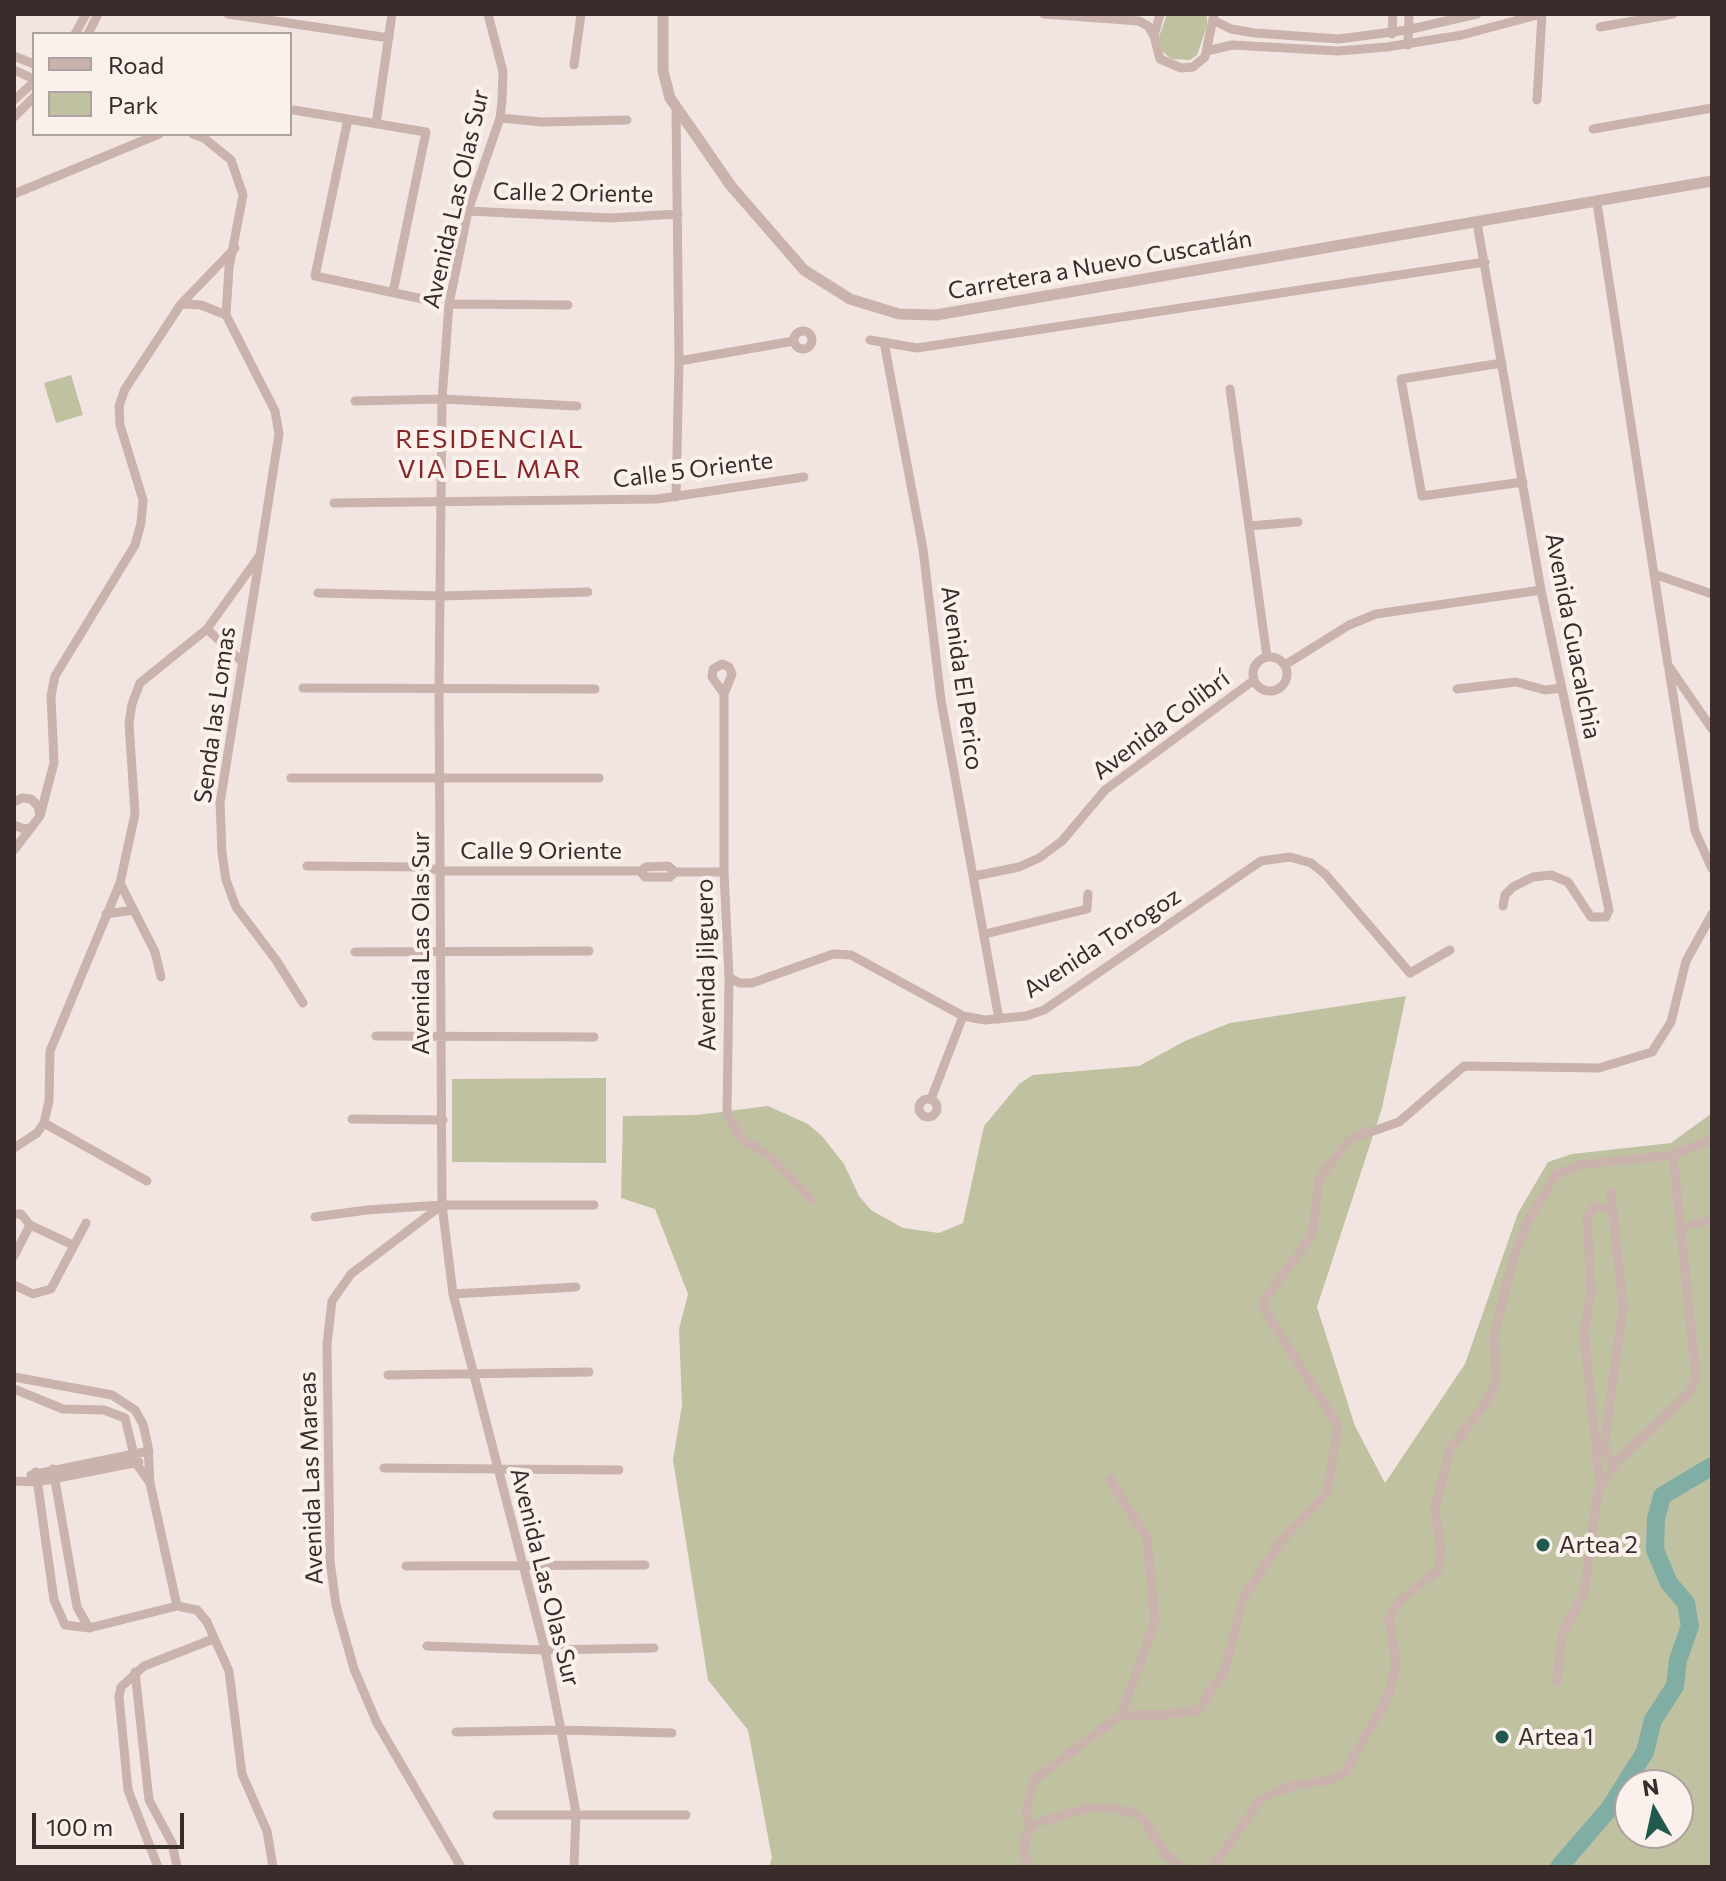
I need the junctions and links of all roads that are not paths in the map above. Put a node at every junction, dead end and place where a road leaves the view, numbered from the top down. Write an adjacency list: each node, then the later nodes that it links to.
1 (86, 14): 19 (street)
2 (98, 14): 20 (street)
3 (228, 14): 23 (street)
4 (392, 14): 23 (street)
5 (488, 14): 38 (street, Avenida Las Olas Sur)
6 (581, 14): 27 (street)
7 (663, 14): 36 (street, Carretera a Nuevo Cuscatlán)
8 (1044, 14): 22 (street)
9 (1160, 14): 22 (street)
10 (1393, 14): 21 (street)
11 (1409, 14): 18 (street)
12 (1477, 14): 18 (street)
13 (1541, 14): 24 (street); 33 (street)
14 (1673, 14): 16 (street)
15 (1215, 17): 21 (street); 26 (street)
16 (1639, 17): 17 (street)
17 (1600, 27)
18 (1407, 30): 21 (street); 24 (street)
19 (76, 32)
20 (89, 32)
21 (1391, 32): 25 (street)
22 (1154, 36): 26 (street)
23 (389, 38): 41 (street)
24 (1408, 45): 25 (street)
25 (1392, 46): 26 (street)
26 (1207, 51)
27 (574, 65)
28 (14, 70): 29 (street)
29 (32, 79)
30 (32, 82): 32 (street)
31 (32, 99): 37 (street)
32 (14, 100)
33 (1537, 100)
34 (1712, 108): 42 (street)
35 (294, 110): 39 (street)
36 (676, 112): 49 (street); 50 (street, Carretera a Nuevo Cuscatlán)
37 (14, 117)
38 (500, 118): 40 (street); 48 (street, Avenida Las Olas Sur)
39 (348, 119): 41 (street); 53 (street)
40 (627, 120)
41 (376, 124): 53 (street)
42 (1593, 129)
43 (154, 136): 46 (street)
44 (197, 136): 51 (street)
45 (1712, 181): 47 (street, Carretera a Nuevo Cuscatlán)
46 (14, 194)
47 (1597, 203): 50 (street, Carretera a Nuevo Cuscatlán); 76 (street)
48 (468, 211): 49 (street, Calle 2 Oriente); 56 (street, Avenida Las Olas Sur)
49 (678, 214): 62 (street)
50 (1477, 223): 52 (street, Avenida Guacalchia)
51 (235, 248): 55 (street); 58 (street)
52 (1485, 262): 61 (street); 63 (street, Avenida Guacalchia)
53 (393, 292): 54 (street)
54 (423, 299)
55 (181, 304): 58 (street); 98 (street)
56 (449, 304): 57 (street); 65 (street, Avenida Las Olas Sur)
57 (568, 305)
58 (226, 315): 75 (street, Senda las Lomas)
59 (870, 340): 61 (street)
60 (794, 341): 62 (street)
61 (884, 342): 107 (street, Avenida El Perico)
62 (679, 361): 70 (street)
63 (1502, 363): 69 (street, Avenida Guacalchia); 69 (street)
64 (1230, 389): 74 (street)
65 (442, 399): 66 (street); 67 (street); 71 (street, Avenida Las Olas Sur)
66 (355, 401)
67 (577, 406)
68 (804, 477): 70 (street, Calle 5 Oriente)
69 (1523, 482): 77 (street, Avenida Guacalchia)
70 (676, 497): 71 (street, Calle 5 Oriente)
71 (443, 502): 72 (street, Calle 5 Oriente); 81 (street, Avenida Las Olas Sur)
72 (334, 503)
73 (1298, 522): 74 (street)
74 (1249, 526): 83 (street)
75 (260, 555): 82 (street); 84 (street, Senda las Lomas)
76 (1654, 574): 80 (street); 86 (street)
77 (1541, 590): 85 (street); 89 (street, Avenida Guacalchia)
78 (588, 592): 81 (street)
79 (318, 593): 81 (street)
80 (1712, 594)
81 (441, 596): 92 (street, Avenida Las Olas Sur)
82 (207, 629): 84 (street); 108 (street)
83 (1267, 657): 85 (street); 87 (street)
84 (240, 660): 121 (street, Senda las Lomas)
85 (1285, 665): 87 (street)
86 (1668, 665): 94 (street); 104 (street)
87 (1254, 680): 107 (street, Avenida Colibrí)
88 (303, 688): 92 (street)
89 (1562, 688): 91 (street); 110 (street, Avenida Guacalchia)
90 (595, 689): 92 (street)
91 (1457, 689)
92 (439, 690): 95 (street, Avenida Las Olas Sur)
93 (724, 694): 106 (street, Avenida Jilguero)
94 (1712, 729)
95 (440, 777): 96 (street); 97 (street); 105 (street, Avenida Las Olas Sur)
96 (291, 778)
97 (599, 778)
98 (50, 782): 99 (street); 100 (street)
99 (19, 798): 100 (street)
100 (37, 820): 101 (street); 102 (street)
101 (14, 825)
102 (14, 850)
103 (307, 866): 105 (street, Calle 9 Oriente)
104 (1712, 869)
105 (442, 871): 106 (street, Calle 9 Oriente); 118 (street, Avenida Las Olas Sur)
106 (724, 872): 120 (street, Avenida Jilguero)
107 (975, 876): 114 (street, Avenida El Perico)
108 (120, 883): 111 (street); 112 (street)
109 (1088, 894): 114 (street)
110 (1503, 906)
111 (134, 910): 112 (street); 119 (street)
112 (106, 914): 130 (street)
113 (1712, 914): 179 (street)
114 (985, 934): 123 (street, Avenida El Perico)
115 (1450, 950): 123 (street, Avenida Torogoz)
116 (589, 951): 118 (street)
117 (355, 952): 118 (street)
118 (441, 953): 125 (street, Avenida Las Olas Sur)
119 (161, 977)
120 (729, 977): 122 (street, Avenida Torogoz); 136 (street, Avenida Jilguero)
121 (303, 1003)
122 (963, 1016): 123 (street, Avenida Torogoz); 127 (street)
123 (999, 1019)
124 (376, 1036): 125 (street)
125 (442, 1037): 126 (street); 129 (street, Avenida Las Olas Sur)
126 (594, 1037)
127 (931, 1099)
128 (352, 1119): 129 (street)
129 (443, 1120): 137 (street, Avenida Las Olas Sur)
130 (44, 1123): 132 (street); 134 (street)
131 (1712, 1139): 133 (street)
132 (14, 1148)
133 (1673, 1155): 145 (street); 194 (street)
134 (147, 1181)
135 (1611, 1193): 139 (street)
136 (811, 1199)
137 (442, 1205): 138 (street); 141 (street); 150 (street, Avenida Las Olas Sur); 190 (street, Avenida Las Mareas)
138 (594, 1205)
139 (1612, 1209): 158 (street); 167 (street)
140 (14, 1214): 144 (street)
141 (315, 1217)
142 (1712, 1219): 145 (street)
143 (86, 1223): 146 (street)
144 (30, 1225): 146 (street); 147 (street)
145 (1680, 1228): 158 (street)
146 (73, 1245): 148 (street)
147 (14, 1256)
148 (14, 1285)
149 (576, 1287): 150 (street)
150 (453, 1294): 151 (street, Avenida Las Olas Sur)
151 (473, 1372): 152 (street); 153 (street); 160 (street, Avenida Las Olas Sur)
152 (589, 1372)
153 (388, 1375)
154 (14, 1377): 156 (street)
155 (14, 1389): 157 (street)
156 (150, 1455): 157 (street); 166 (street)
157 (135, 1458): 162 (street); 166 (street)
158 (1616, 1463): 167 (street)
159 (384, 1468): 160 (street)
160 (497, 1470): 161 (street); 168 (street, Avenida Las Olas Sur)
161 (619, 1470)
162 (53, 1474): 163 (street); 172 (street)
163 (36, 1477): 165 (street); 172 (street)
164 (1110, 1479): 179 (street)
165 (19, 1480)
166 (150, 1483): 171 (street)
167 (1600, 1485): 178 (street)
168 (523, 1565): 169 (street); 170 (street); 176 (street, Avenida Las Olas Sur)
169 (645, 1565)
170 (406, 1566)
171 (177, 1606): 172 (street); 173 (street)
172 (89, 1628)
173 (213, 1639): 177 (street); 189 (street)
174 (427, 1646): 176 (street)
175 (654, 1648): 176 (street)
176 (545, 1650): 180 (street, Avenida Las Olas Sur)
177 (135, 1672): 187 (street); 188 (street)
178 (1557, 1682)
179 (1121, 1715): 186 (street)
180 (561, 1730): 181 (street); 182 (street); 183 (street, Avenida Las Olas Sur)
181 (456, 1732)
182 (672, 1733)
183 (576, 1813): 184 (street); 185 (street); 191 (street, Avenida Las Olas Sur)
184 (497, 1815)
185 (686, 1815)
186 (1030, 1831): 192 (street); 193 (street)
187 (158, 1867)
188 (177, 1867)
189 (273, 1867)
190 (461, 1867)
191 (574, 1867)
192 (1029, 1867)
193 (1182, 1867)
194 (1213, 1867)

